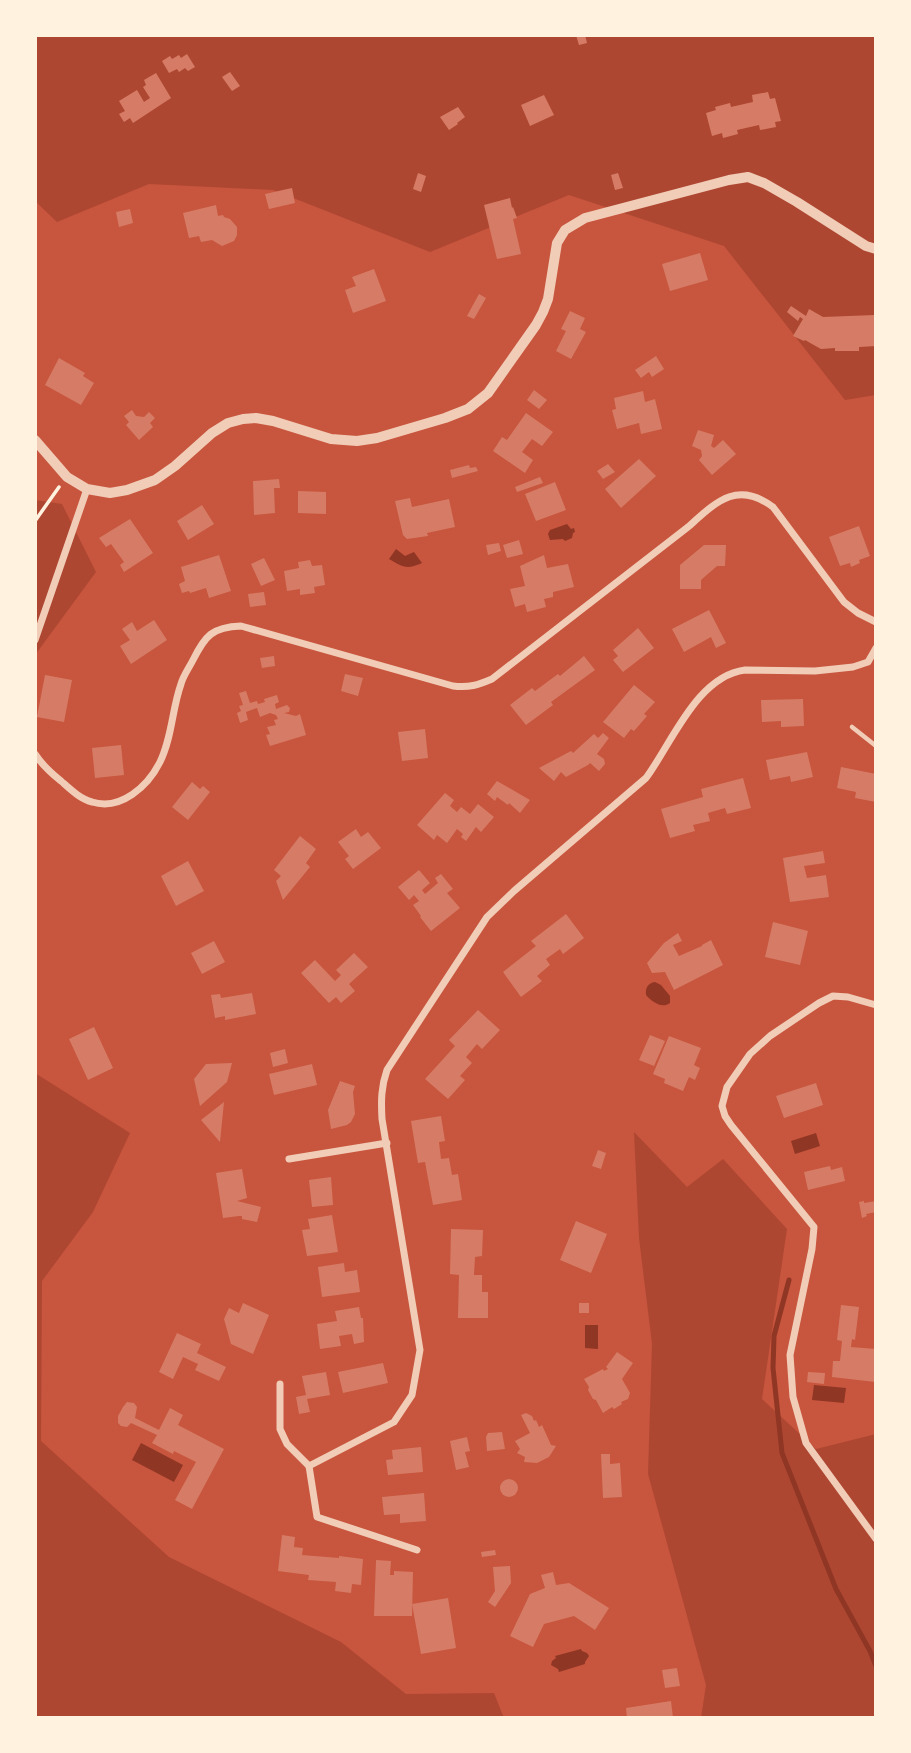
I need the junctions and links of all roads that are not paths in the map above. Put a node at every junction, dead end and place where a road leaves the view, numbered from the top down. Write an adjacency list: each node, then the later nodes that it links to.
1 (876, 249): 3 (street)
2 (35, 440): 3 (street)
3 (87, 489): 5 (street)
4 (876, 622): 9 (street)
5 (35, 640)
6 (876, 648): 11 (street)
7 (852, 727): 8 (lane)
8 (876, 746)
9 (35, 754)
10 (876, 1004): 15 (street)
11 (387, 1143): 12 (street); 14 (street)
12 (289, 1159)
13 (280, 1384): 14 (street)
14 (309, 1466): 16 (street)
15 (876, 1539)
16 (417, 1550)

